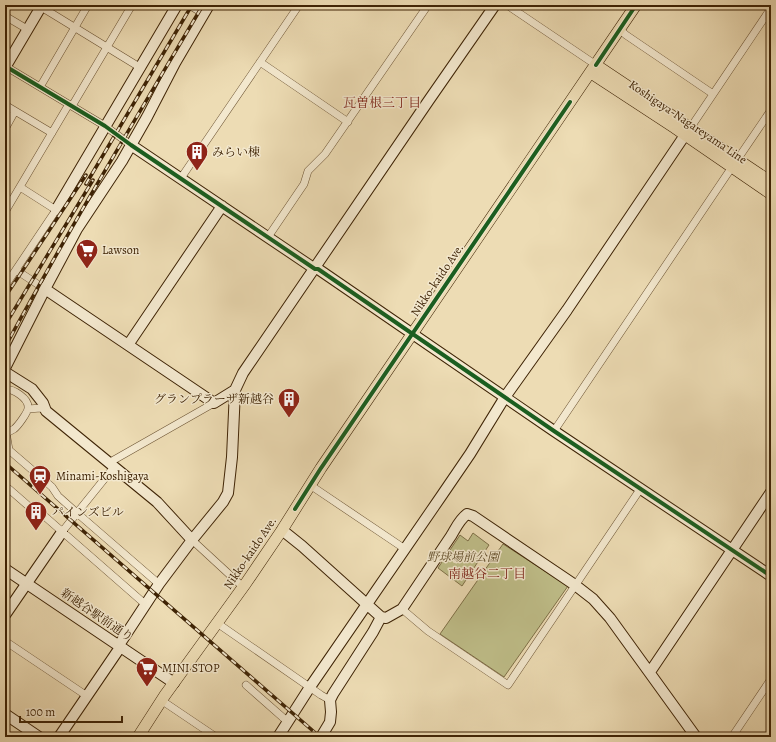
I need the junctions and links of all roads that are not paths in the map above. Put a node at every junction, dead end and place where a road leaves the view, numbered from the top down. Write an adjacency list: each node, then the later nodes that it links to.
1 (88, 5): 15 (street)
2 (132, 5): 18 (street)
3 (177, 5): 21 (street)
4 (189, 5): 13 (street)
5 (209, 5): 13 (street)
6 (299, 5): 19 (street)
7 (428, 5): 29 (street)
8 (495, 5): 44 (street)
9 (507, 5): 22 (street)
10 (636, 5): 17 (main road, Nikko-kaido Ave.)
11 (40, 6): 15 (street); 16 (street)
12 (771, 8): 24 (street)
13 (204, 14): 34 (street)
14 (5, 16): 16 (street)
15 (75, 28): 18 (street); 23 (street)
16 (27, 29): 20 (street)
17 (620, 30): 22 (main road, Nikko-kaido Ave.); 24 (street)
18 (107, 47): 21 (street); 26 (street)
19 (260, 62): 29 (street); 36 (street)
20 (5, 66): 23 (street)
21 (141, 68): 30 (street)
22 (593, 69): 33 (main road, Koshigaya-Nagareyama Line); 48 (main road, Nikko-kaido Ave.)
23 (40, 87): 26 (street)
24 (713, 94): 33 (street)
25 (5, 105): 28 (street)
26 (71, 105): 30 (street); 32 (street)
27 (771, 110): 35 (street)
28 (16, 111): 31 (street); 32 (street)
29 (348, 122): 43 (street)
30 (105, 126): 34 (street); 41 (street)
31 (5, 129)
32 (52, 132): 38 (street)
33 (688, 132): 35 (main road, Koshigaya-Nagareyama Line); 54 (street)
34 (131, 145): 36 (street); 47 (street)
35 (734, 163): 37 (main road, Koshigaya-Nagareyama Line); 39 (main road, Koshigaya-Nagareyama Line); 58 (street)
36 (180, 178): 40 (street)
37 (771, 182)
38 (20, 187): 41 (street); 42 (street)
39 (771, 194)
40 (222, 206): 43 (street); 49 (street)
41 (56, 210): 45 (street)
42 (5, 212)
43 (268, 237): 44 (street)
44 (315, 269): 48 (street); 53 (street)
45 (16, 270): 46 (street); 47 (street)
46 (5, 286)
47 (45, 289): 49 (street); 50 (street)
48 (413, 334): 54 (street); 61 (main road, Nikko-kaido Ave.)
49 (128, 345): 55 (street)
50 (5, 368)
51 (5, 372): 57 (street)
52 (6, 387): 56 (street)
53 (235, 390): 55 (street); 68 (street)
54 (505, 397): 58 (street); 69 (street)
55 (214, 403): 60 (street)
56 (28, 409): 57 (street); 59 (street)
57 (46, 411): 60 (street)
58 (554, 431): 62 (street)
59 (6, 433): 65 (street)
60 (112, 465): 65 (street); 68 (street)
61 (310, 485): 66 (main road, Nikko-kaido Ave.); 69 (street)
62 (641, 488): 70 (street); 75 (street)
63 (5, 489): 67 (street)
64 (771, 492): 70 (street)
65 (77, 513): 67 (street); 74 (street)
66 (282, 530): 76 (main road, Nikko-kaido Ave.); 78 (street)
67 (62, 532): 73 (street); 77 (street)
68 (192, 540): 74 (street); 76 (street)
69 (405, 549): 78 (street)
70 (732, 550): 72 (street); 85 (street)
71 (5, 569): 73 (street, 新越谷駅前通り)
72 (771, 576)
73 (27, 583): 80 (street); 84 (street, 新越谷駅前通り)
74 (159, 584): 77 (street)
75 (575, 585): 79 (street); 79 (street); 85 (street)
76 (243, 587): 82 (main road, Nikko-kaido Ave.)
77 (145, 604): 84 (street)
78 (367, 604): 81 (street); 89 (street)
79 (402, 609): 81 (street)
80 (5, 615)
81 (381, 616): 92 (street)
82 (217, 623): 87 (main road, Nikko-kaido Ave.); 89 (street)
83 (5, 641): 90 (street)
84 (120, 646): 87 (street, 新越谷駅前通り); 90 (street)
85 (650, 672): 101 (street)
86 (771, 679): 102 (street)
87 (174, 683): 91 (main road, Nikko-kaido Ave.)
88 (246, 685): 94 (street)
89 (310, 687): 92 (street); 94 (street)
90 (87, 696): 96 (street)
91 (161, 700): 97 (main road, Nikko-kaido Ave.); 98 (street)
92 (330, 700): 100 (street)
93 (5, 714): 95 (street)
94 (288, 722): 99 (street)
95 (39, 737)
96 (59, 737)
97 (138, 737)
98 (216, 737)
99 (278, 737)
100 (321, 737)
101 (696, 737)
102 (732, 737)

